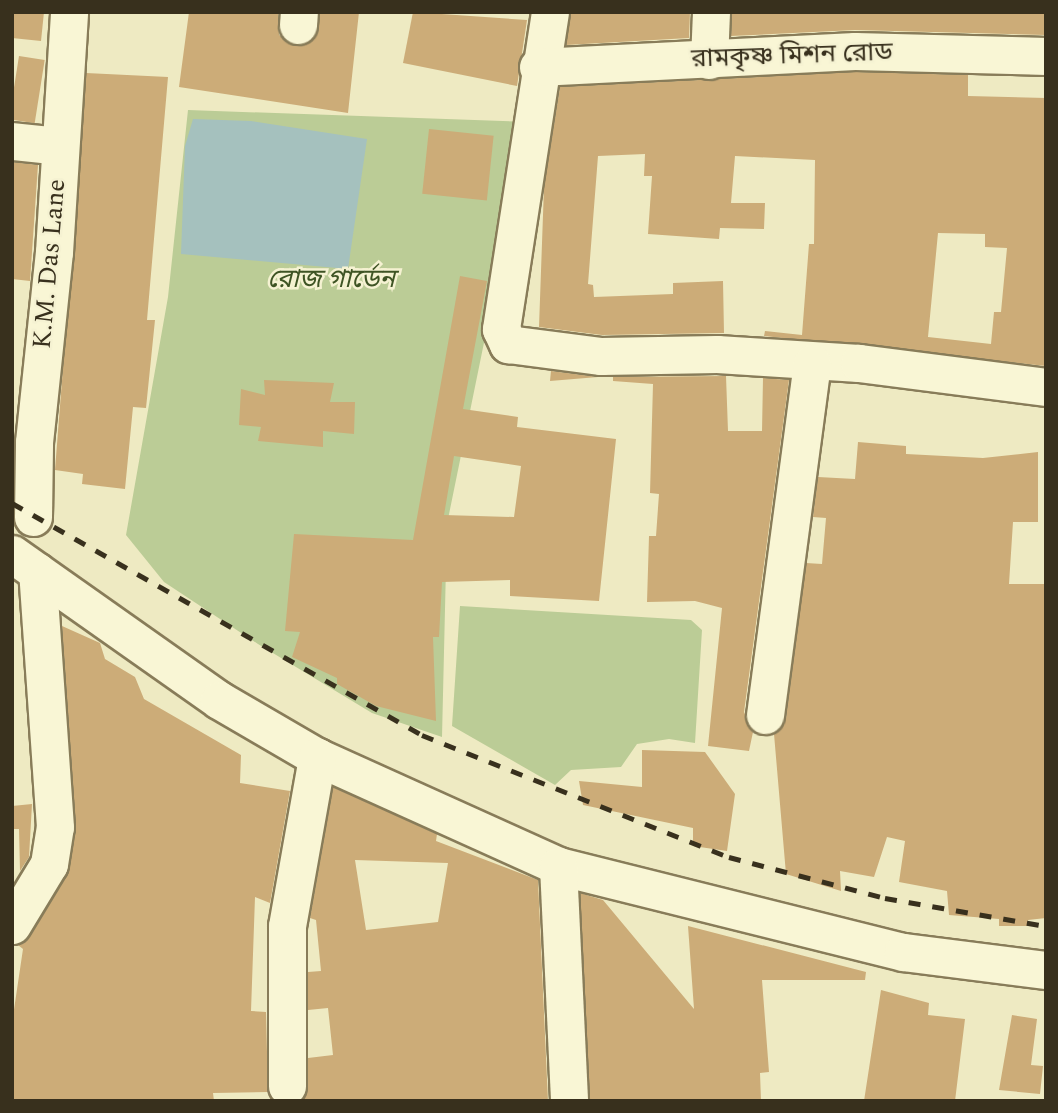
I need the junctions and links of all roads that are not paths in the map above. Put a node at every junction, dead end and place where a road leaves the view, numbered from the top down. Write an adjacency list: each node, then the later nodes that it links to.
1 (69, 12): 8 (street, K.M. Das Lane)
2 (550, 12): 6 (street)
3 (711, 12): 5 (street)
4 (1046, 56): 5 (street, রামকৃষ্ণ মিশন রোড)
5 (709, 60): 6 (street, রামকৃষ্ণ মিশন রোড)
6 (538, 67): 9 (street)
7 (12, 141): 8 (street)
8 (60, 146): 11 (street, K.M. Das Lane)
9 (812, 363): 10 (street); 13 (street)
10 (1046, 387)
11 (33, 517)
12 (25, 563): 14 (street); 16 (street)
13 (765, 715)
14 (317, 757): 15 (street); 18 (street)
15 (558, 866): 17 (street); 19 (street)
16 (12, 925)
17 (1046, 970)
18 (287, 1086)
19 (569, 1101)

